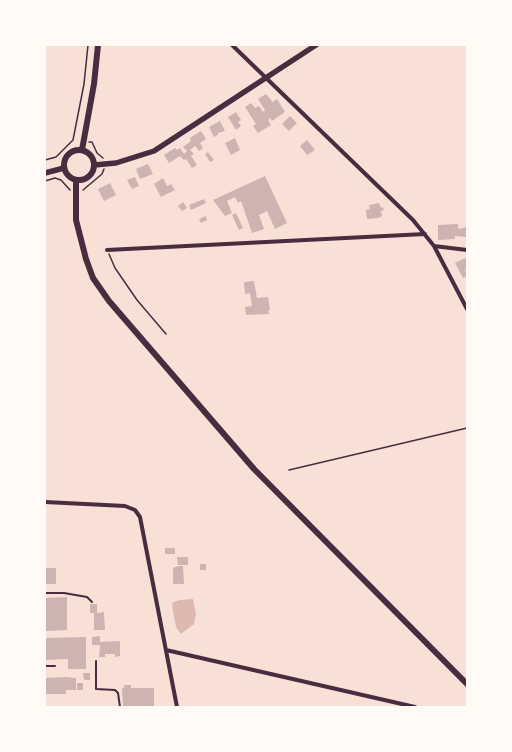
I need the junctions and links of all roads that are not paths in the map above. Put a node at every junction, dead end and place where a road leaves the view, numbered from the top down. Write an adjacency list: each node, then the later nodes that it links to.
1 (98, 45): 5 (main road)
2 (232, 45): 4 (street)
3 (316, 45): 4 (street)
4 (265, 77): 6 (street); 10 (street)
5 (82, 150): 6 (main road); 7 (main road)
6 (94, 166): 9 (main road)
7 (64, 168): 8 (street); 9 (main road)
8 (45, 173)
9 (76, 180): 22 (main road)
10 (425, 234): 11 (street); 12 (street)
11 (434, 246): 13 (street); 14 (street)
12 (107, 250)
13 (467, 250)
14 (467, 309)
15 (45, 502): 18 (street)
16 (45, 593): 17 (lane)
17 (92, 602)
18 (166, 650): 24 (street); 25 (street)
19 (96, 661): 23 (lane)
20 (45, 666): 21 (lane)
21 (55, 666)
22 (467, 684)
23 (120, 707)
24 (177, 707)
25 (415, 707)

